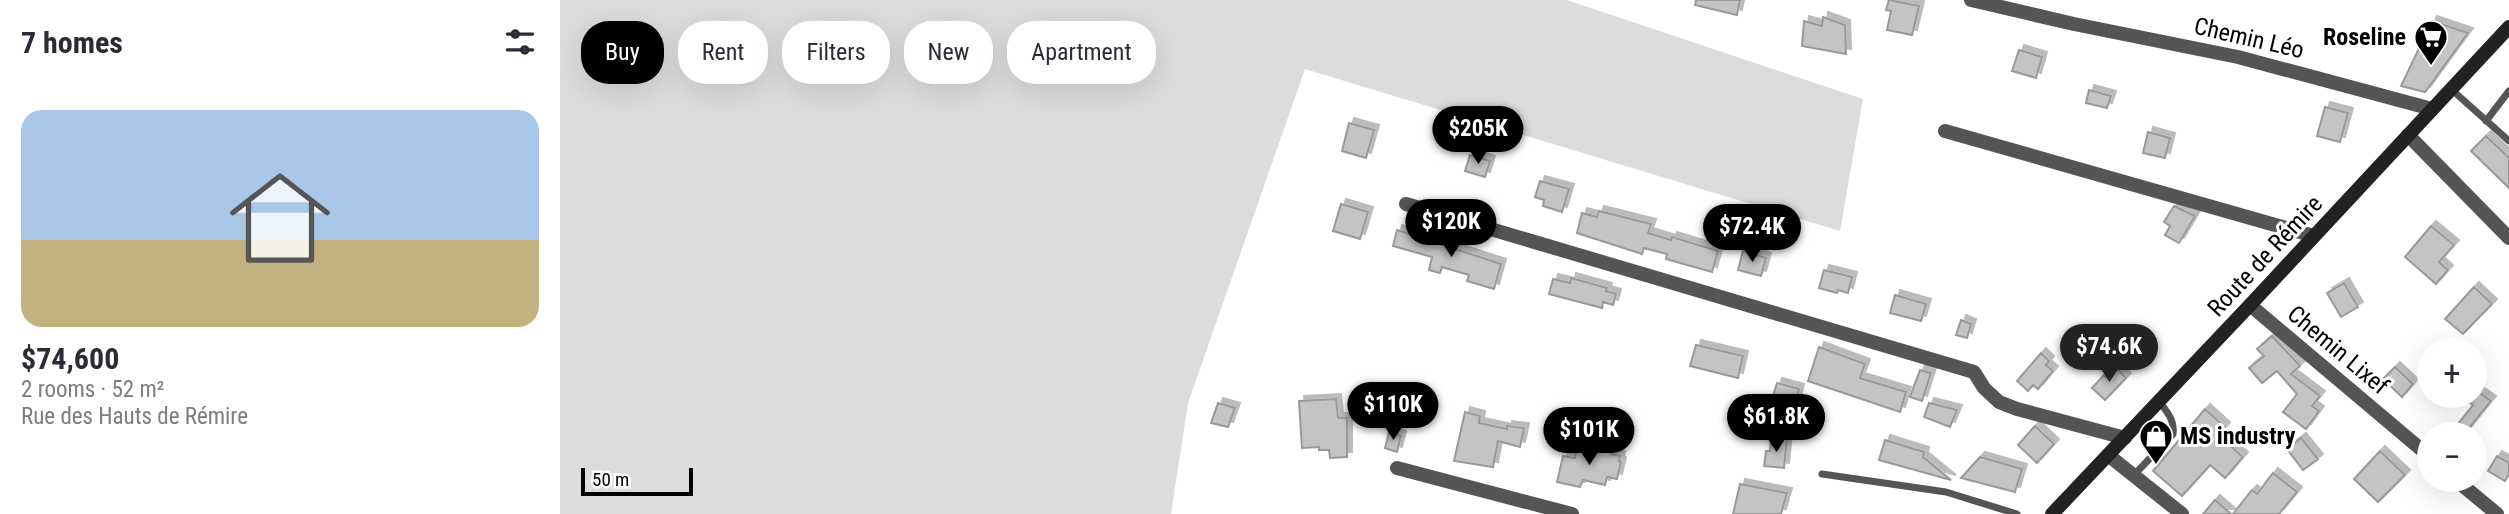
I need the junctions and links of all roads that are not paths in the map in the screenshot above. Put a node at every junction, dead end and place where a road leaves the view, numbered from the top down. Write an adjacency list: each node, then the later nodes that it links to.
1 (1971, 0): 5 (street, Chemin Léo)
2 (2509, 27): 3 (main road, Route de Rémire)
3 (2451, 89): 5 (main road, Route de Rémire); 6 (lane)
4 (2509, 91): 6 (lane)
5 (2432, 109): 8 (main road, Route de Rémire)
6 (2486, 121): 9 (lane)
7 (1945, 131): 11 (street)
8 (2408, 135): 11 (main road, Route de Rémire); 12 (street)
9 (2509, 141)
10 (1406, 204): 15 (street)
11 (2314, 236): 13 (main road, Route de Rémire)
12 (2509, 238)
13 (2250, 305): 14 (main road, Route de Rémire); 16 (street, Chemin Lixef)
14 (2159, 401): 15 (main road, Route de Rémire); 20 (lane)
15 (2125, 438): 17 (main road, Route de Rémire)
16 (2417, 446)
17 (2108, 455): 20 (street); 22 (main road, Route de Rémire)
18 (1397, 468): 23 (street)
19 (1822, 474): 24 (lane)
20 (2134, 475): 25 (street)
21 (2470, 492): 26 (street)
22 (2061, 511)
23 (1572, 514)
24 (2017, 514)
25 (2182, 514)
26 (2497, 514)

